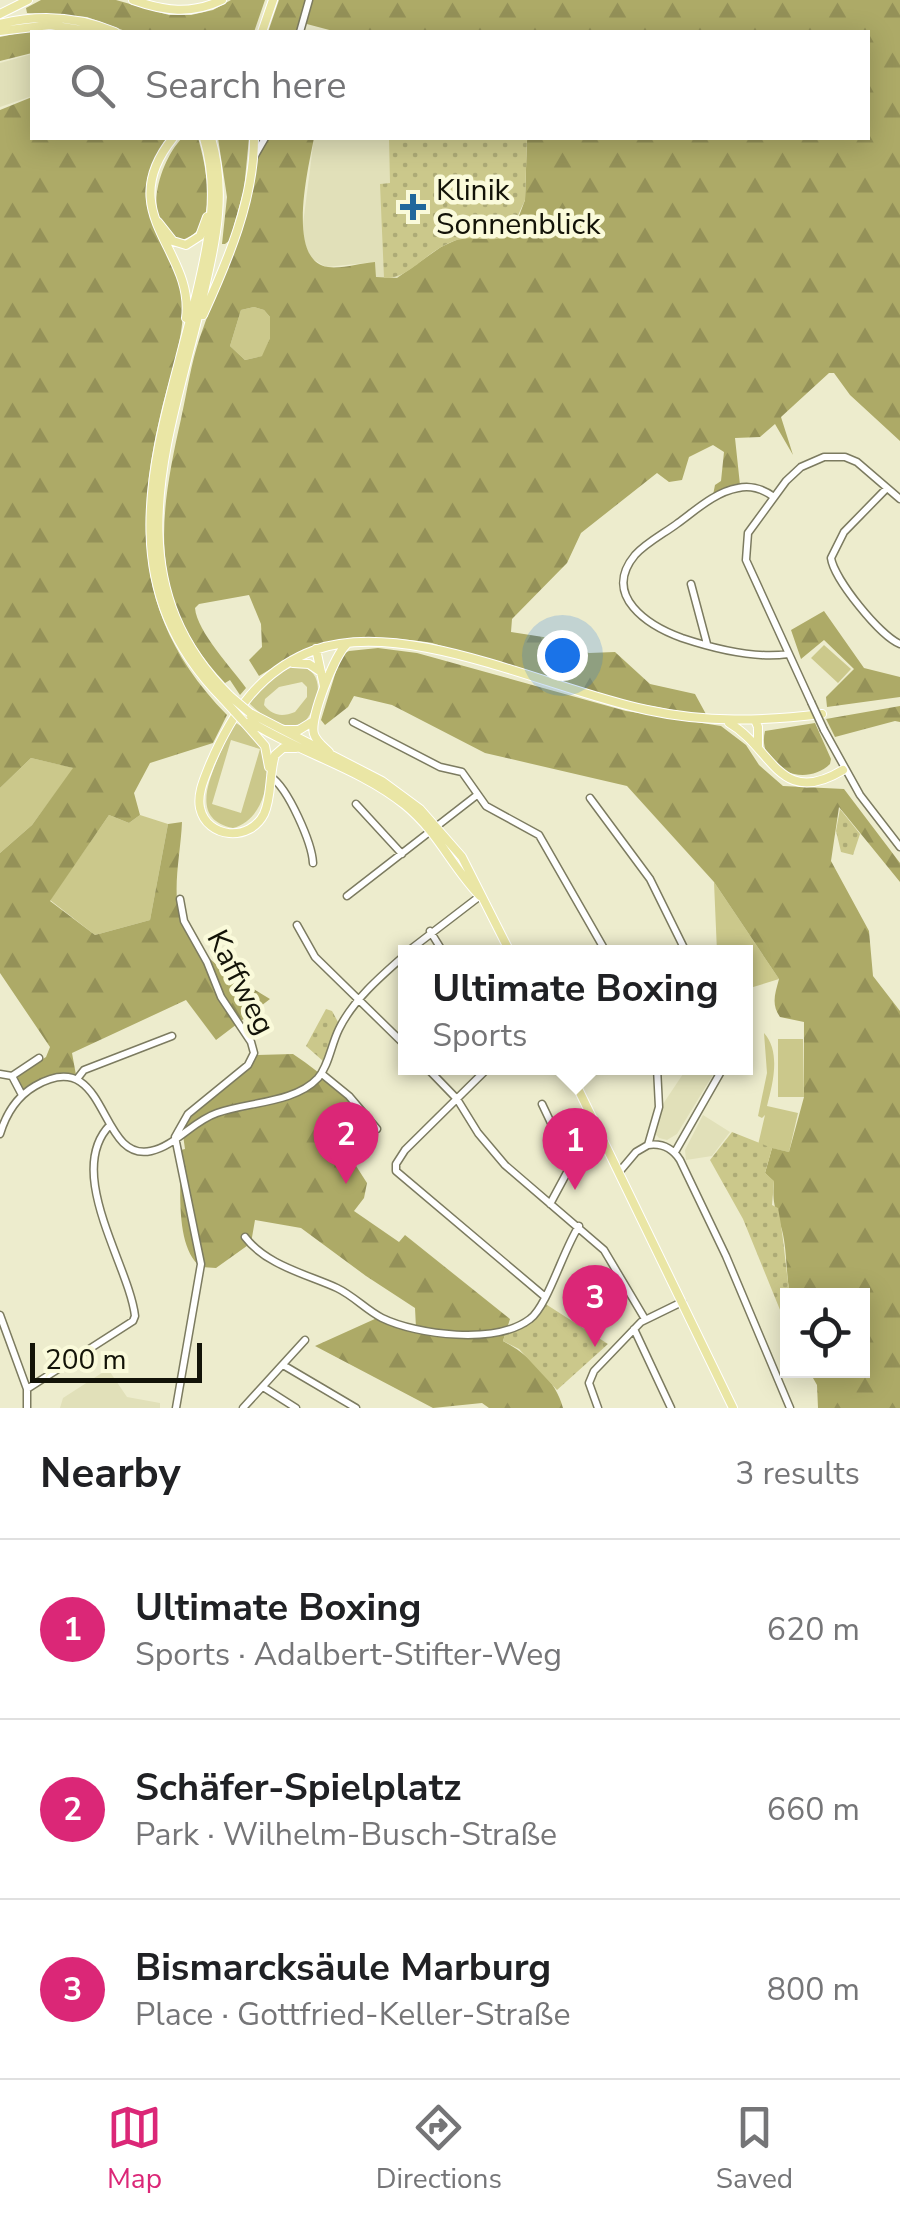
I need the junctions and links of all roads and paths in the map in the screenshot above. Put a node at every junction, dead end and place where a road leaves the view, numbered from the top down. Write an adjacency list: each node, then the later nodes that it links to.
1 (28, 0): 6 (main road)
2 (132, 0): 3 (main road)
3 (222, 0)
4 (273, 0): 10 (main road)
5 (309, 0): 11 (street)
6 (0, 14)
7 (0, 27): 8 (main road); 9 (main road)
8 (81, 30)
9 (108, 30)
10 (263, 30)
11 (301, 30)
12 (173, 140): 19 (main road)
13 (208, 140): 18 (main road)
14 (209, 140): 20 (main road)
15 (254, 140): 17 (main road)
16 (264, 140): 17 (street)
17 (253, 158): 20 (main road)
18 (212, 180): 19 (main road); 21 (main road)
19 (152, 208): 21 (main road)
20 (195, 334): 33 (main road)
21 (181, 357): 33 (main road)
22 (887, 488): 23 (street); 24 (street); 27 (street)
23 (774, 497): 28 (street); 30 (street)
24 (900, 499)
25 (691, 584): 28 (street)
26 (350, 643): 29 (main road); 32 (main road); 38 (main road)
27 (900, 644)
28 (707, 645): 30 (street)
29 (320, 648): 31 (main road); 32 (main road)
30 (788, 654): 45 (street, bridge)
31 (288, 663): 32 (main road); 46 (main road)
32 (326, 671): 36 (main road)
33 (226, 698): 35 (main road, bridge)
34 (822, 714): 37 (main road)
35 (247, 718): 40 (main road); 42 (main road); 46 (main road)
36 (314, 718): 40 (main road); 44 (main road)
37 (755, 720): 38 (main road); 41 (main road); 43 (main road)
38 (725, 721): 41 (main road)
39 (354, 722): 47 (street)
40 (270, 726): 44 (main road)
41 (751, 738): 43 (main road)
42 (296, 748): 46 (main road); 50 (main road)
43 (758, 748): 45 (main road)
44 (338, 760): 50 (main road)
45 (844, 770): 51 (street)
46 (270, 776): 53 (street)
47 (477, 796): 50 (street); 62 (street)
48 (590, 798): 63 (street)
49 (356, 804): 52 (street)
50 (434, 827): 52 (street); 55 (main road)
51 (900, 847)
52 (402, 854): 54 (street)
53 (313, 863)
54 (347, 896)
55 (480, 896): 58 (street); 61 (main road)
56 (180, 899): 84 (street, Kaffweg)
57 (296, 925): 65 (street)
58 (430, 932): 59 (street); 60 (street)
59 (416, 945)
60 (438, 945)
61 (506, 945)
62 (602, 945)
63 (683, 945)
64 (398, 962): 65 (street)
65 (360, 1000): 66 (street); 70 (street)
66 (398, 1035)
67 (172, 1036): 77 (street)
68 (39, 1058): 76 (street)
69 (0, 1074): 76 (street)
70 (322, 1074): 82 (street); 84 (street)
71 (434, 1075): 79 (street)
72 (481, 1075): 79 (street)
73 (572, 1075): 87 (main road)
74 (658, 1075): 85 (street)
75 (718, 1075): 86 (street)
76 (12, 1076): 78 (street)
77 (77, 1078): 78 (street); 81 (street)
78 (22, 1094): 83 (street)
79 (458, 1098): 88 (street); 91 (street)
80 (542, 1104): 88 (street)
81 (110, 1125): 84 (street); 99 (street)
82 (376, 1129)
83 (0, 1134)
84 (175, 1138): 101 (street)
85 (648, 1144): 86 (street); 87 (street)
86 (675, 1152): 108 (street)
87 (620, 1171): 92 (main road)
88 (550, 1204): 89 (street)
89 (579, 1226): 91 (street); 94 (street)
90 (245, 1237): 91 (street)
91 (544, 1296)
92 (684, 1302): 94 (street); 107 (main road)
93 (0, 1315): 99 (street)
94 (645, 1320): 95 (street)
95 (634, 1329): 105 (street); 106 (street)
96 (306, 1340): 97 (street)
97 (283, 1365): 98 (street); 104 (street)
98 (263, 1387): 102 (street); 103 (street)
99 (27, 1390): 100 (street)
100 (27, 1408)
101 (176, 1408)
102 (243, 1408)
103 (296, 1408)
104 (356, 1408)
105 (598, 1408)
106 (670, 1408)
107 (734, 1408)
108 (790, 1408)

